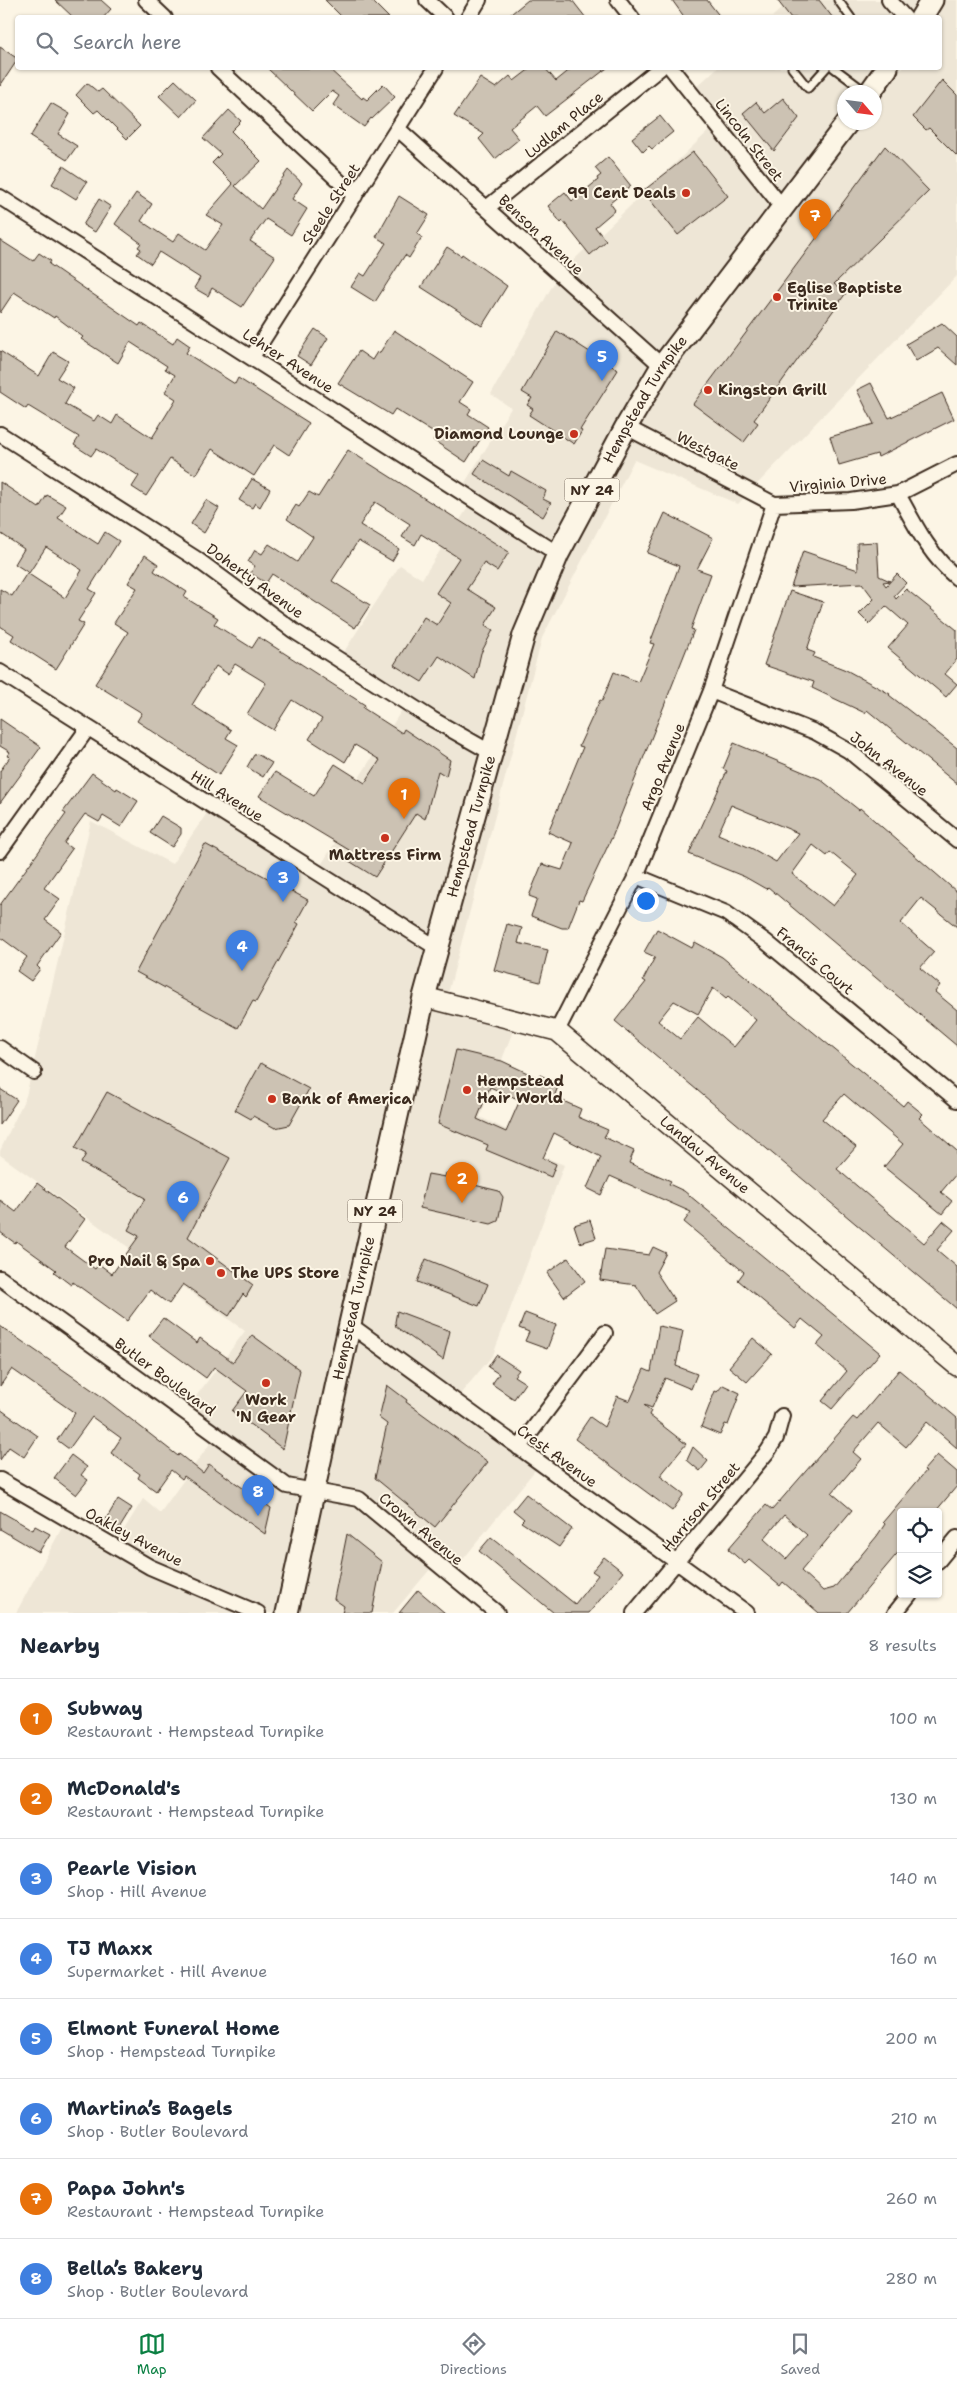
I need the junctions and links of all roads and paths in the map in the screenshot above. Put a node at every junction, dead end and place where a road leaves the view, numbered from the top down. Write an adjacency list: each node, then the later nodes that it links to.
1 (146, 0): 8 (street)
2 (427, 0): 9 (street)
3 (479, 0): 10 (street)
4 (618, 0): 11 (street)
5 (838, 0): 12 (lane)
6 (889, 0): 13 (street)
7 (932, 0): 14 (main road)
8 (162, 15)
9 (443, 15)
10 (470, 15)
11 (630, 15)
12 (849, 15)
13 (902, 15)
14 (923, 15)
15 (220, 70): 27 (street)
16 (435, 70): 25 (street, Steele Street)
17 (658, 70): 29 (street, Ludlam Place)
18 (674, 70): 30 (street, Lincoln Street)
19 (794, 70): 20 (lane)
20 (824, 70)
21 (837, 70): 23 (lane)
22 (886, 70): 24 (main road)
23 (857, 85)
24 (875, 85)
25 (398, 129): 27 (street, Steele Street); 29 (street, Benson Avenue)
26 (842, 130): 30 (main road, Hempstead Turnpike / NY 24)
27 (355, 196): 31 (street, Steele Street)
28 (0, 197): 31 (street, Lehrer Avenue)
29 (488, 207): 32 (street, Benson Avenue)
30 (783, 208): 32 (main road, Hempstead Turnpike / NY 24)
31 (252, 357): 38 (street, Lehrer Avenue)
32 (662, 366): 33 (main road, Hempstead Turnpike / NY 24)
33 (626, 427): 37 (street, Westgate); 38 (main road, Hempstead Turnpike / NY 24)
34 (0, 434): 43 (street, Doherty Avenue)
35 (957, 464): 36 (street, Virginia Drive)
36 (898, 494): 37 (street, Virginia Drive); 39 (street)
37 (774, 504): 41 (street, Argo Avenue)
38 (558, 554): 43 (main road, Hempstead Turnpike / NY 24)
39 (957, 578)
40 (0, 672): 42 (street, Hill Avenue)
41 (711, 691): 44 (street, John Avenue); 46 (street, Argo Avenue)
42 (88, 728): 45 (street); 47 (street, Hill Avenue)
43 (492, 753): 47 (main road, Hempstead Turnpike / NY 24)
44 (957, 840)
45 (0, 851)
46 (636, 876): 49 (street, Argo Avenue); 52 (street, Francis Court)
47 (437, 948): 48 (main road, Hempstead Turnpike / NY 24)
48 (424, 997): 49 (street, Landau Avenue); 54 (main road, Hempstead Turnpike / NY 24)
49 (557, 1031): 56 (street, Landau Avenue)
50 (0, 1048): 51 (street)
51 (34, 1072)
52 (957, 1100)
53 (0, 1278): 60 (street, Butler Boulevard)
54 (349, 1324): 58 (street, Crest Avenue); 60 (main road, Hempstead Turnpike / NY 24)
55 (604, 1333): 58 (street)
56 (957, 1366)
57 (782, 1416): 63 (street, Harrison Street)
58 (519, 1448): 63 (street, Crest Avenue)
59 (0, 1480): 65 (street, Oakley Avenue)
60 (314, 1492): 66 (main road, Hempstead Turnpike / NY 24); 67 (street, Crown Avenue)
61 (957, 1538): 62 (street)
62 (942, 1555)
63 (676, 1562): 68 (street, Harrison Street); 69 (street, Crest Avenue)
64 (907, 1598): 70 (street)
65 (258, 1613)
66 (287, 1613)
67 (497, 1613)
68 (634, 1613)
69 (747, 1613)
70 (894, 1613)

